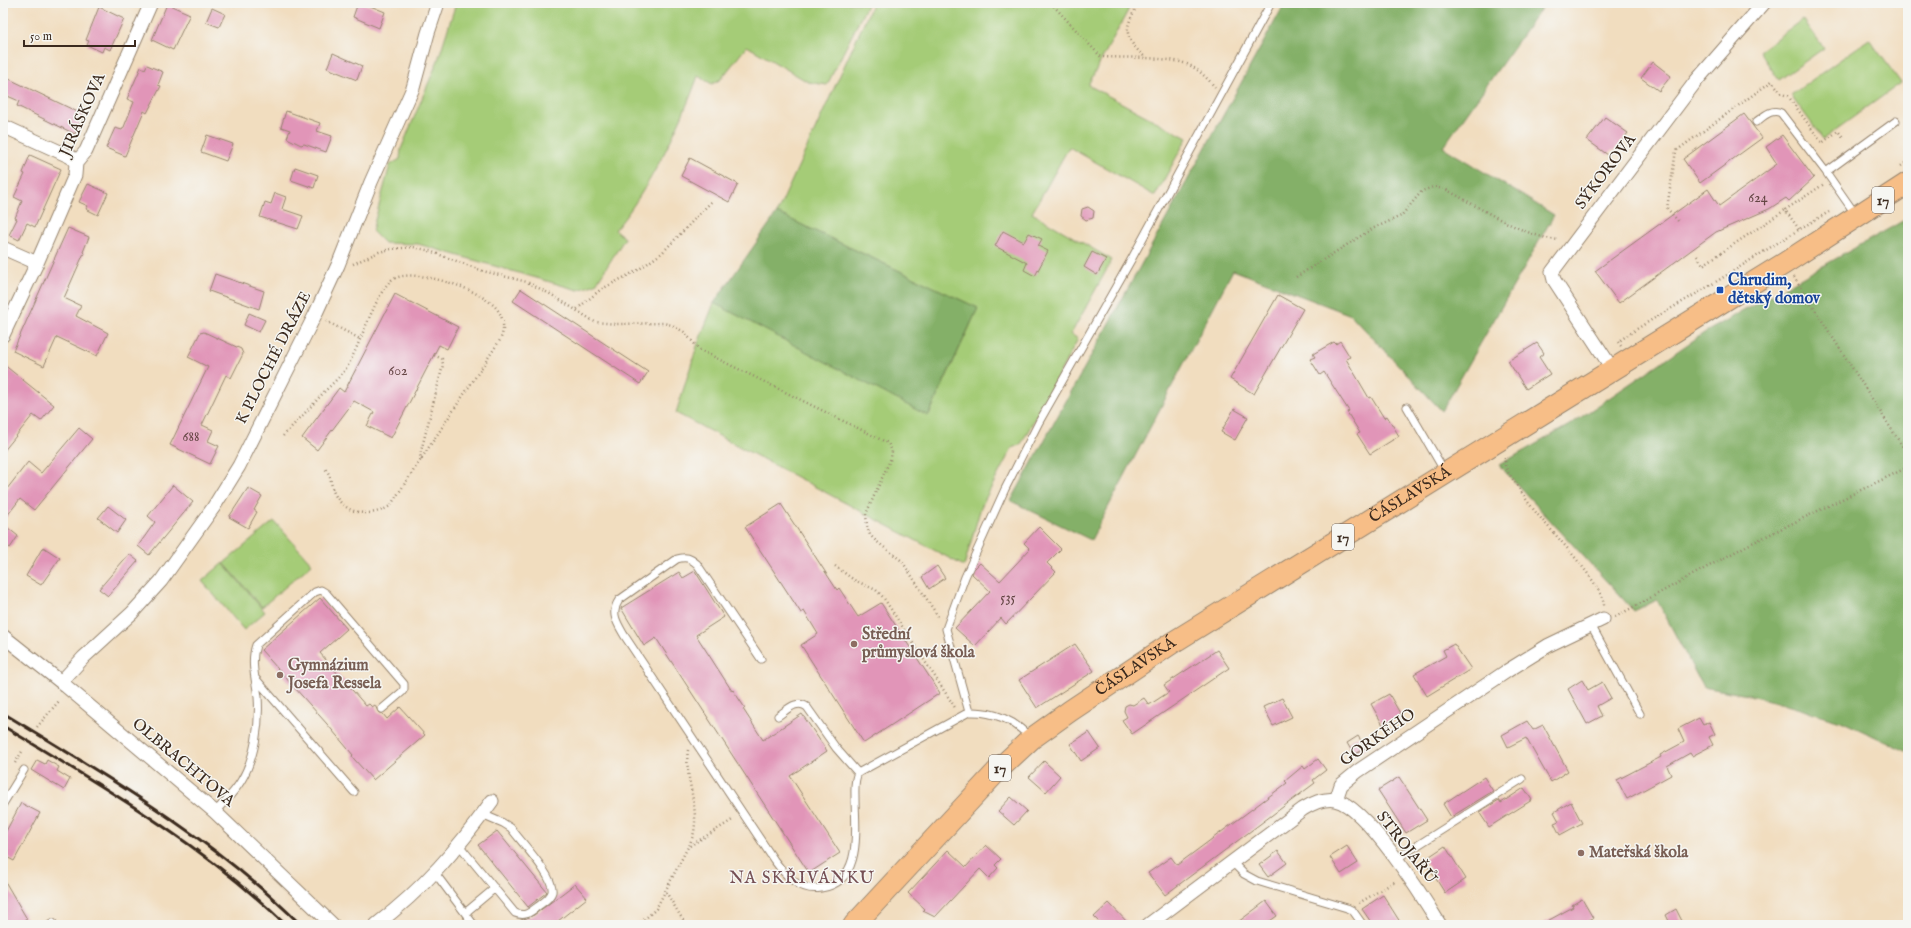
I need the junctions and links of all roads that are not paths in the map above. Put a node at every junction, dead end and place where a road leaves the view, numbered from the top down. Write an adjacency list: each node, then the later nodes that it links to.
1 (151, 3): 8 (street, JIRÁSKOVA)
2 (438, 3): 23 (street, K PLOCHÉ DRÁZE)
3 (1271, 3): 25 (lane)
4 (1764, 3): 15 (street, SÝKOROVA)
5 (1896, 121): 9 (lane)
6 (1756, 122): 9 (lane)
7 (3, 126): 8 (street)
8 (76, 163): 13 (street, JIRÁSKOVA)
9 (1826, 172): 11 (lane)
10 (1903, 176): 11 (main road, ČÁSLAVSKÁ / 17)
11 (1852, 209): 15 (main road, ČÁSLAVSKÁ / 17)
12 (3, 248): 13 (street)
13 (37, 263): 14 (street, JIRÁSKOVA)
14 (3, 335)
15 (1621, 365): 17 (main road, ČÁSLAVSKÁ / 17)
16 (1407, 407): 17 (lane)
17 (1446, 472): 28 (main road, ČÁSLAVSKÁ / 17)
18 (1603, 619): 19 (street, GORKÉHO)
19 (1591, 625): 26 (lane); 33 (street, GORKÉHO)
20 (3, 636): 23 (street, OLBRACHTOVA)
21 (761, 659): 30 (lane)
22 (256, 679): 24 (lane); 32 (lane); 36 (lane)
23 (61, 682): 36 (street, OLBRACHTOVA)
24 (382, 709)
25 (969, 712): 28 (lane); 30 (lane)
26 (1640, 714)
27 (778, 716): 30 (lane)
28 (1031, 739): 47 (main road, ČÁSLAVSKÁ / 17)
29 (24, 770): 35 (lane)
30 (858, 773)
31 (1522, 779): 39 (lane)
32 (354, 792)
33 (1336, 800): 39 (street, STROJAŘŮ); 40 (street)
34 (492, 801): 37 (street)
35 (3, 804)
36 (215, 812): 44 (street, OLBRACHTOVA)
37 (482, 814): 38 (street); 42 (lane)
38 (459, 845): 41 (street); 42 (lane)
39 (1396, 859): 50 (street, STROJAŘŮ)
40 (1232, 862): 48 (street); 49 (lane)
41 (435, 873): 43 (lane); 45 (street)
42 (495, 888): 43 (lane)
43 (465, 913): 46 (lane)
44 (333, 925)
45 (376, 925)
46 (474, 925)
47 (854, 925)
48 (1148, 925)
49 (1363, 925)
50 (1440, 925)

